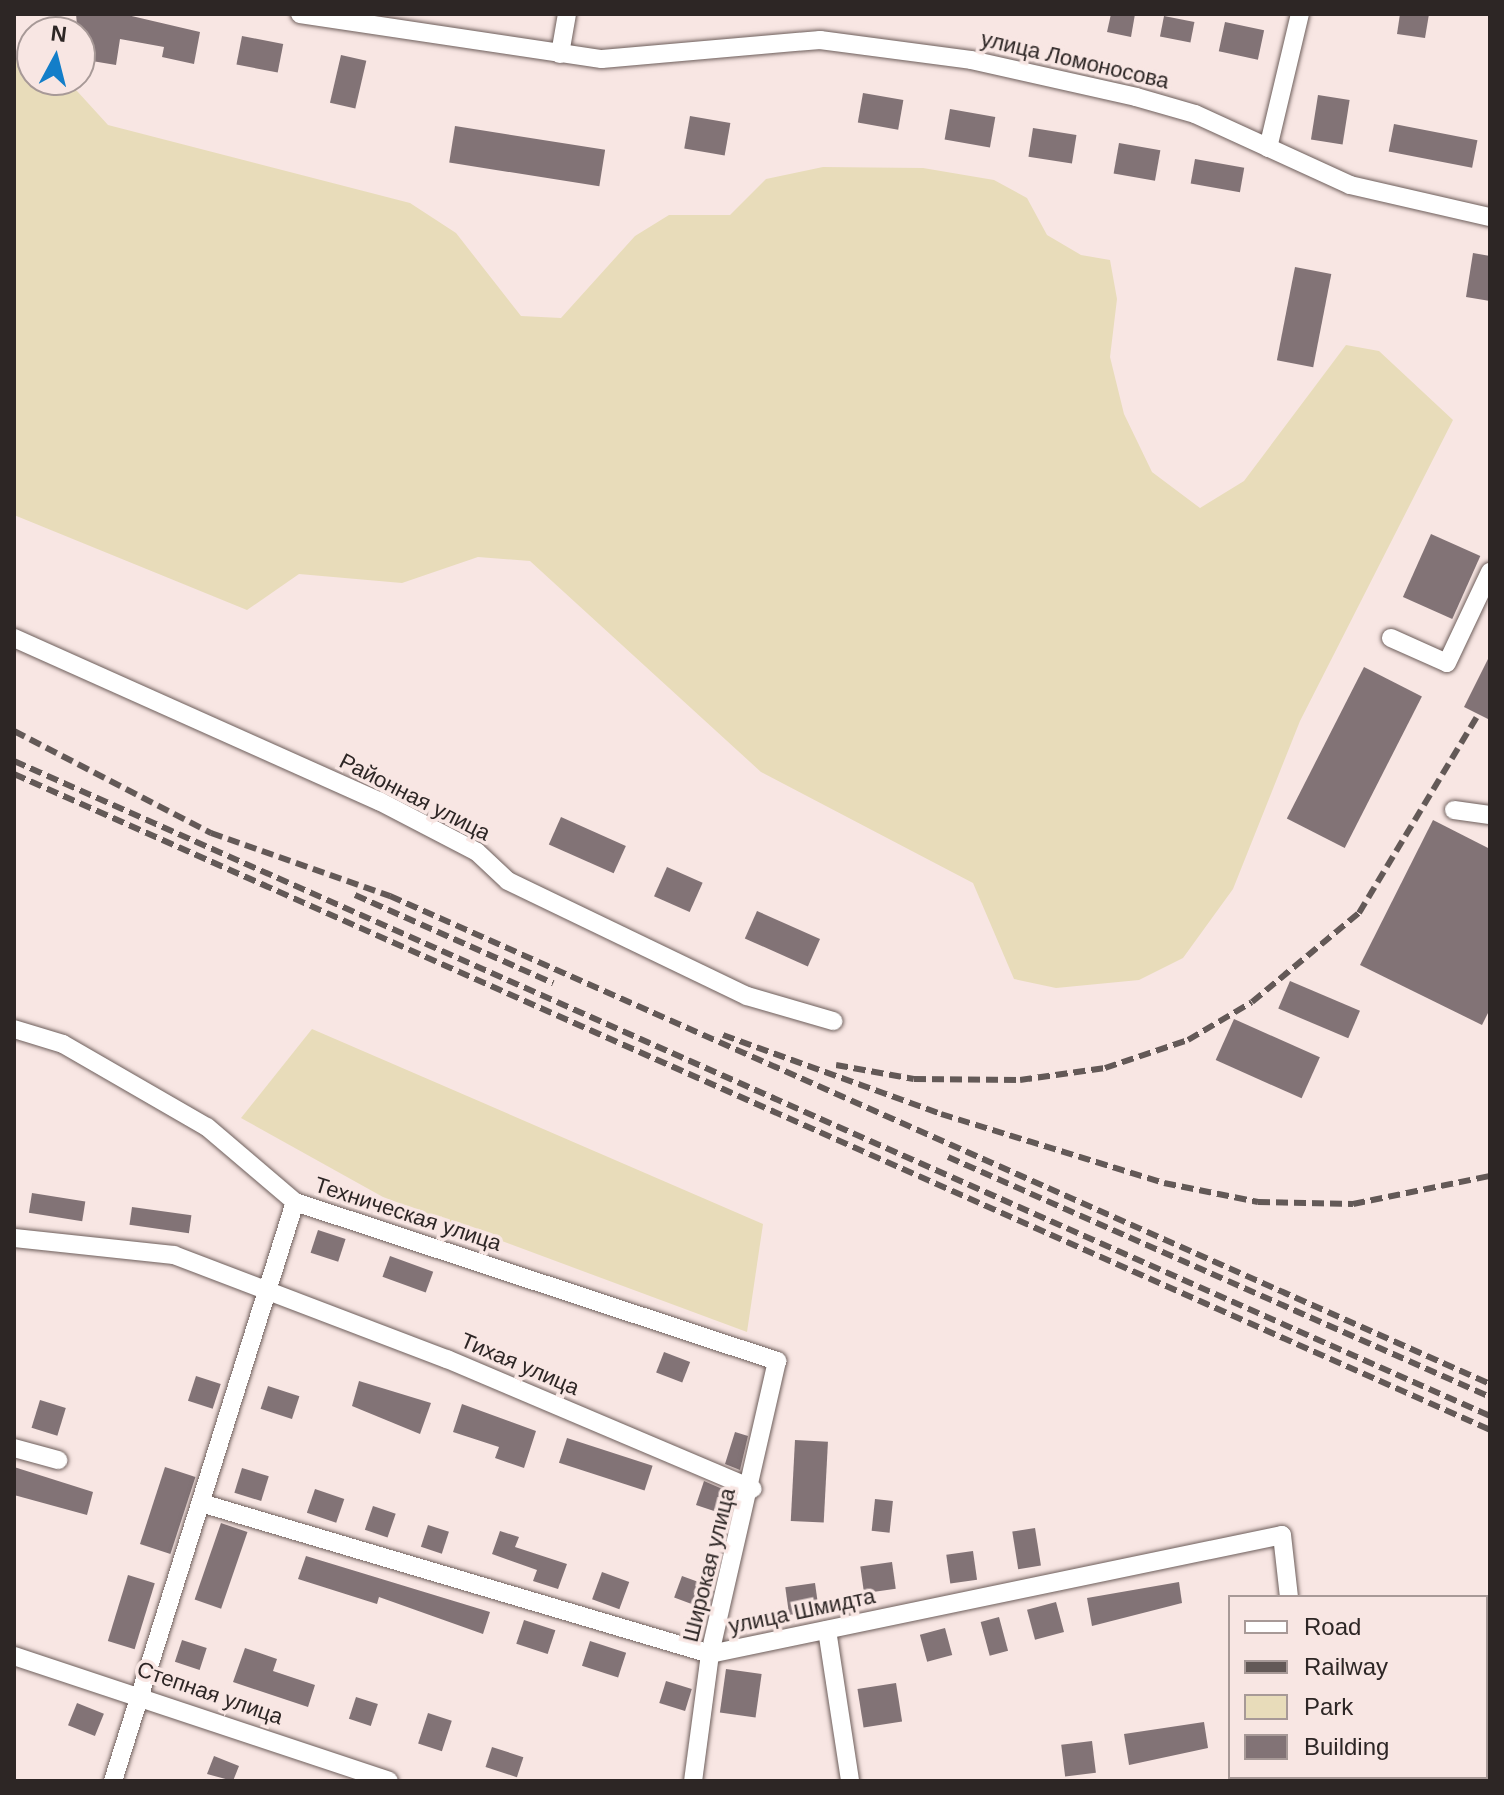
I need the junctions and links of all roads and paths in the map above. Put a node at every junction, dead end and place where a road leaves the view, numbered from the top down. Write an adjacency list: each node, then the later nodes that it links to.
1 (300, 14): 4 (street, улица Ломоносова)
2 (567, 14): 4 (street)
3 (1300, 14): 5 (street)
4 (560, 54): 5 (street, улица Ломоносова)
5 (1268, 148): 6 (street, улица Ломоносова)
6 (1490, 217)
7 (1490, 573): 9 (street)
8 (14, 638): 12 (street, Районная улица)
9 (1391, 638)
10 (1454, 810): 11 (street)
11 (1490, 815)
12 (833, 1021)
13 (14, 1029): 14 (street, Техническая улица)
14 (295, 1202): 16 (street); 17 (street, Техническая улица)
15 (14, 1238): 16 (street, Тихая улица)
16 (267, 1287): 20 (street, Тихая улица); 21 (street)
17 (777, 1361): 20 (street, Широкая улица)
18 (14, 1448): 19 (street)
19 (58, 1460)
20 (753, 1489): 24 (street, Широкая улица)
21 (201, 1503): 24 (street, улица Шмидта); 26 (street)
22 (1289, 1595): 23 (street, улица Шмидта)
23 (827, 1630): 24 (street, улица Шмидта); 30 (street)
24 (710, 1654): 29 (street, Широкая улица)
25 (14, 1656): 26 (street, Степная улица)
26 (142, 1694): 27 (street); 28 (street, Степная улица)
27 (113, 1781)
28 (389, 1781)
29 (693, 1781)
30 (850, 1781)

